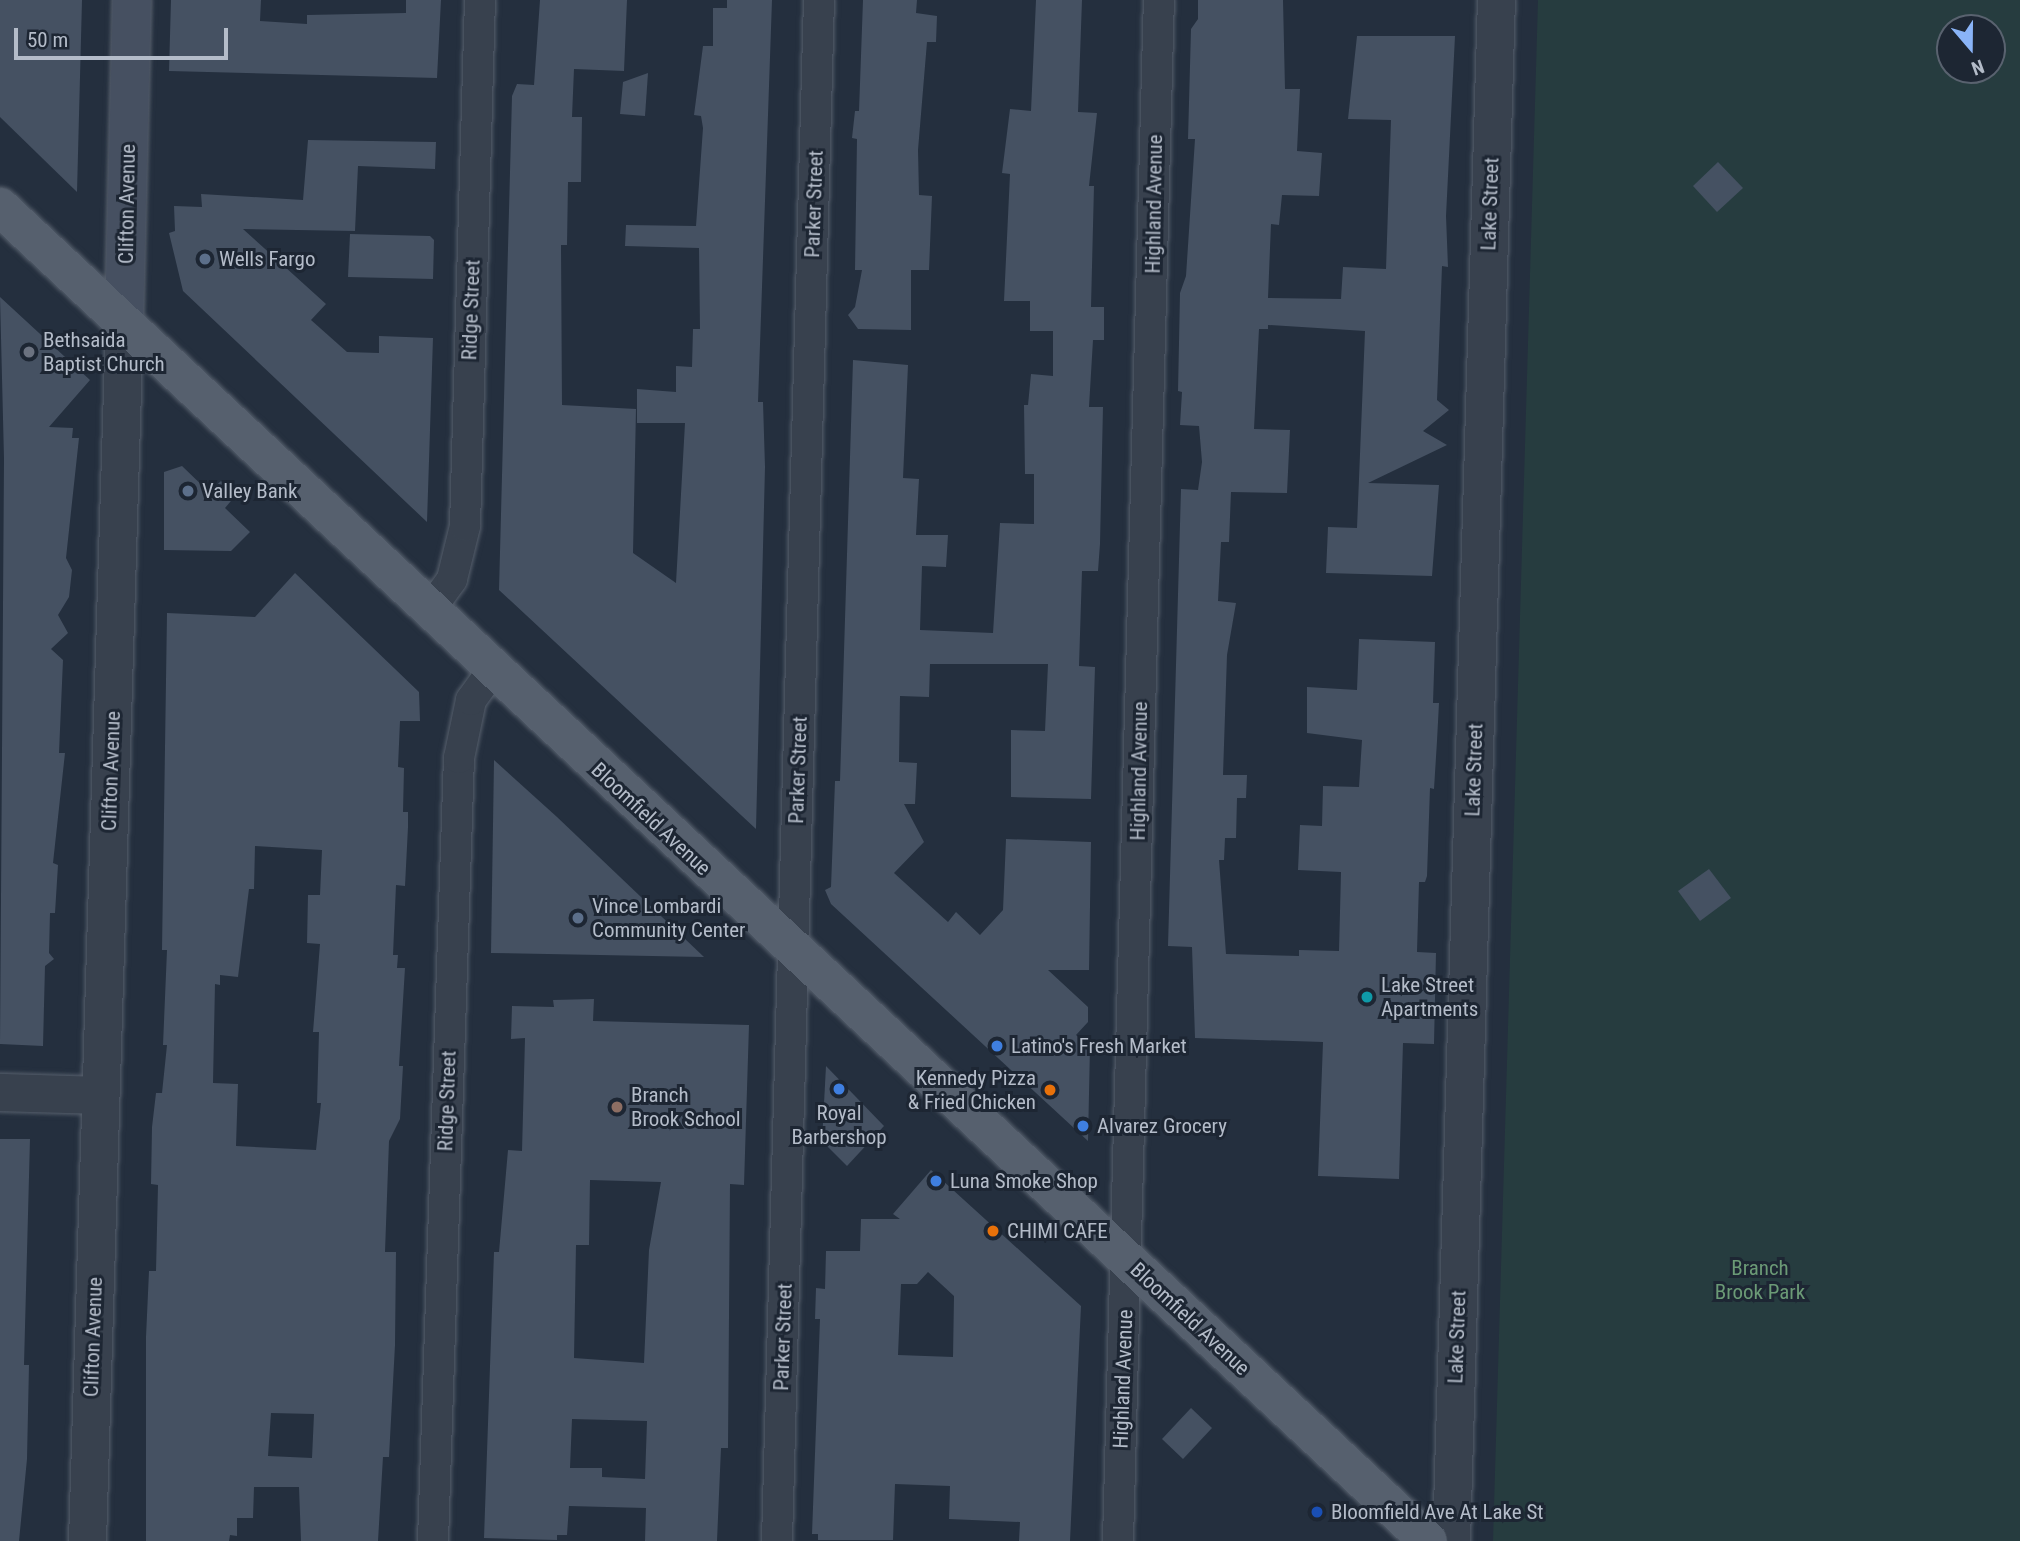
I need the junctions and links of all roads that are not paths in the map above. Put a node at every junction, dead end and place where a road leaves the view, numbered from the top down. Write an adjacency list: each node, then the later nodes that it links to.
1 (132, 0): 7 (main road, Clifton Avenue)
2 (480, 0): 8 (street, Ridge Street)
3 (820, 0): 10 (street, Parker Street)
4 (1159, 0): 13 (street, Highland Avenue)
5 (1496, 0): 19 (street, Lake Street)
6 (0, 207): 7 (main road, Bloomfield Avenue)
7 (124, 322): 8 (main road, Bloomfield Avenue); 12 (street, Clifton Avenue)
8 (429, 611): 9 (main road, Bloomfield Avenue)
9 (492, 671): 10 (main road, Bloomfield Avenue); 15 (street, Ridge Street)
10 (792, 950): 13 (main road, Bloomfield Avenue); 16 (street, Parker Street)
11 (0, 1092): 12 (street)
12 (100, 1095): 14 (street, Clifton Avenue)
13 (1126, 1260): 17 (street, Highland Avenue); 18 (main road, Bloomfield Avenue)
14 (87, 1541)
15 (433, 1541)
16 (777, 1541)
17 (1118, 1541)
18 (1428, 1541)
19 (1451, 1541)

